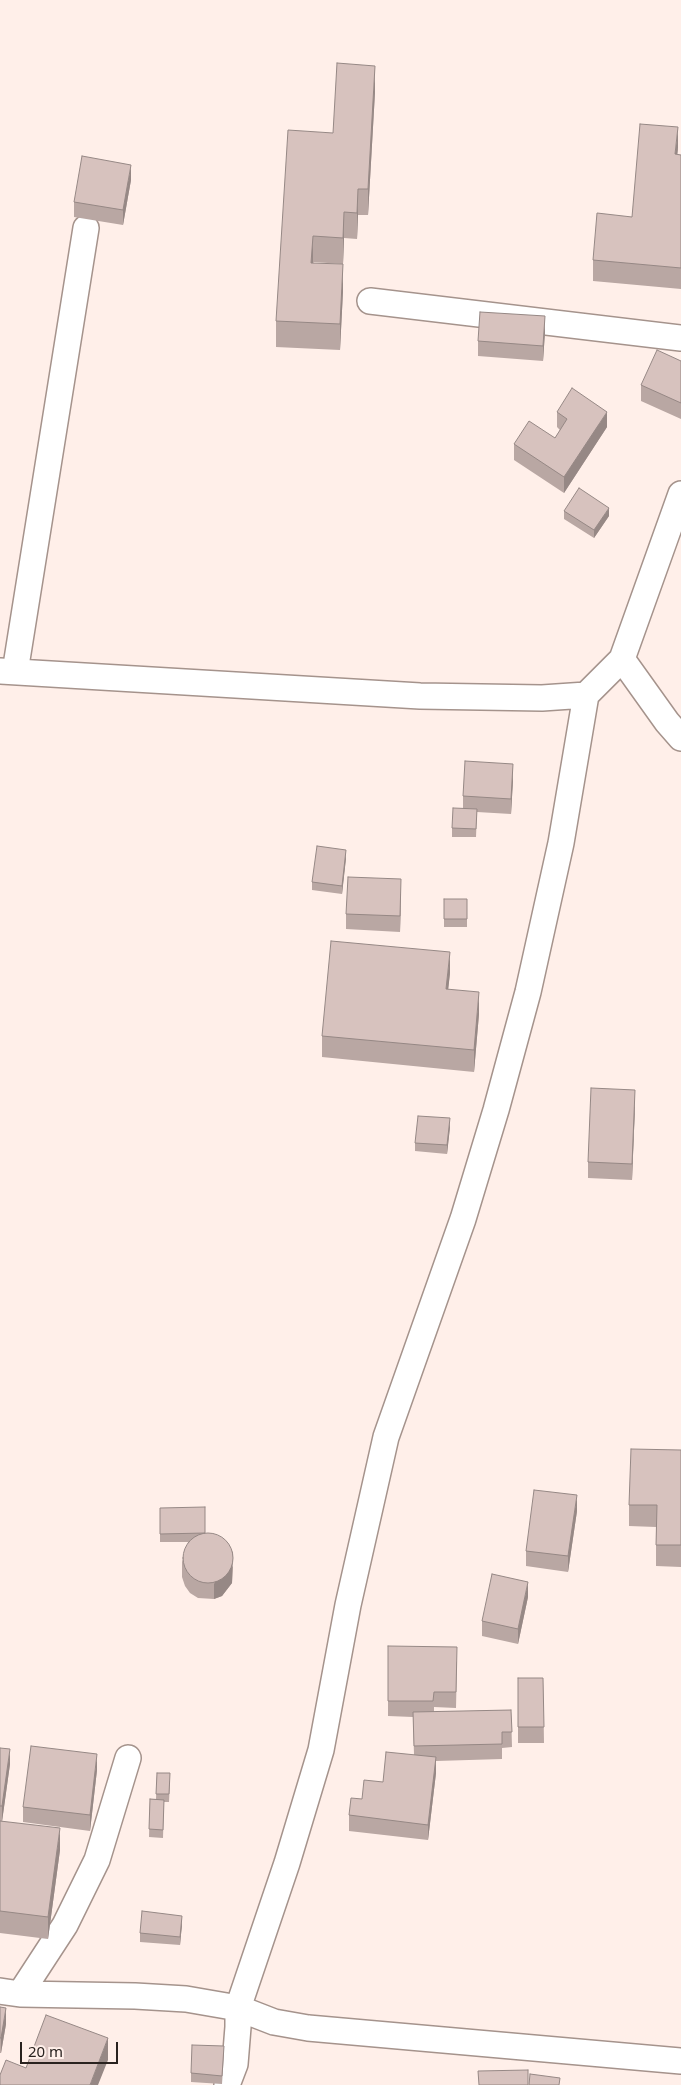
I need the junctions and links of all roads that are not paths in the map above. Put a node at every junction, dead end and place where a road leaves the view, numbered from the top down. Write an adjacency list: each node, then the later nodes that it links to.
1 (86, 228): 6 (street)
2 (370, 301): 3 (street)
3 (681, 338)
4 (681, 494): 5 (street)
5 (622, 659): 7 (street); 8 (street)
6 (8, 672): 7 (street)
7 (586, 695): 11 (street)
8 (681, 738)
9 (128, 1758): 10 (street)
10 (10, 1992): 11 (street)
11 (238, 2008): 12 (street); 13 (street)
12 (681, 2061)
13 (227, 2085)

